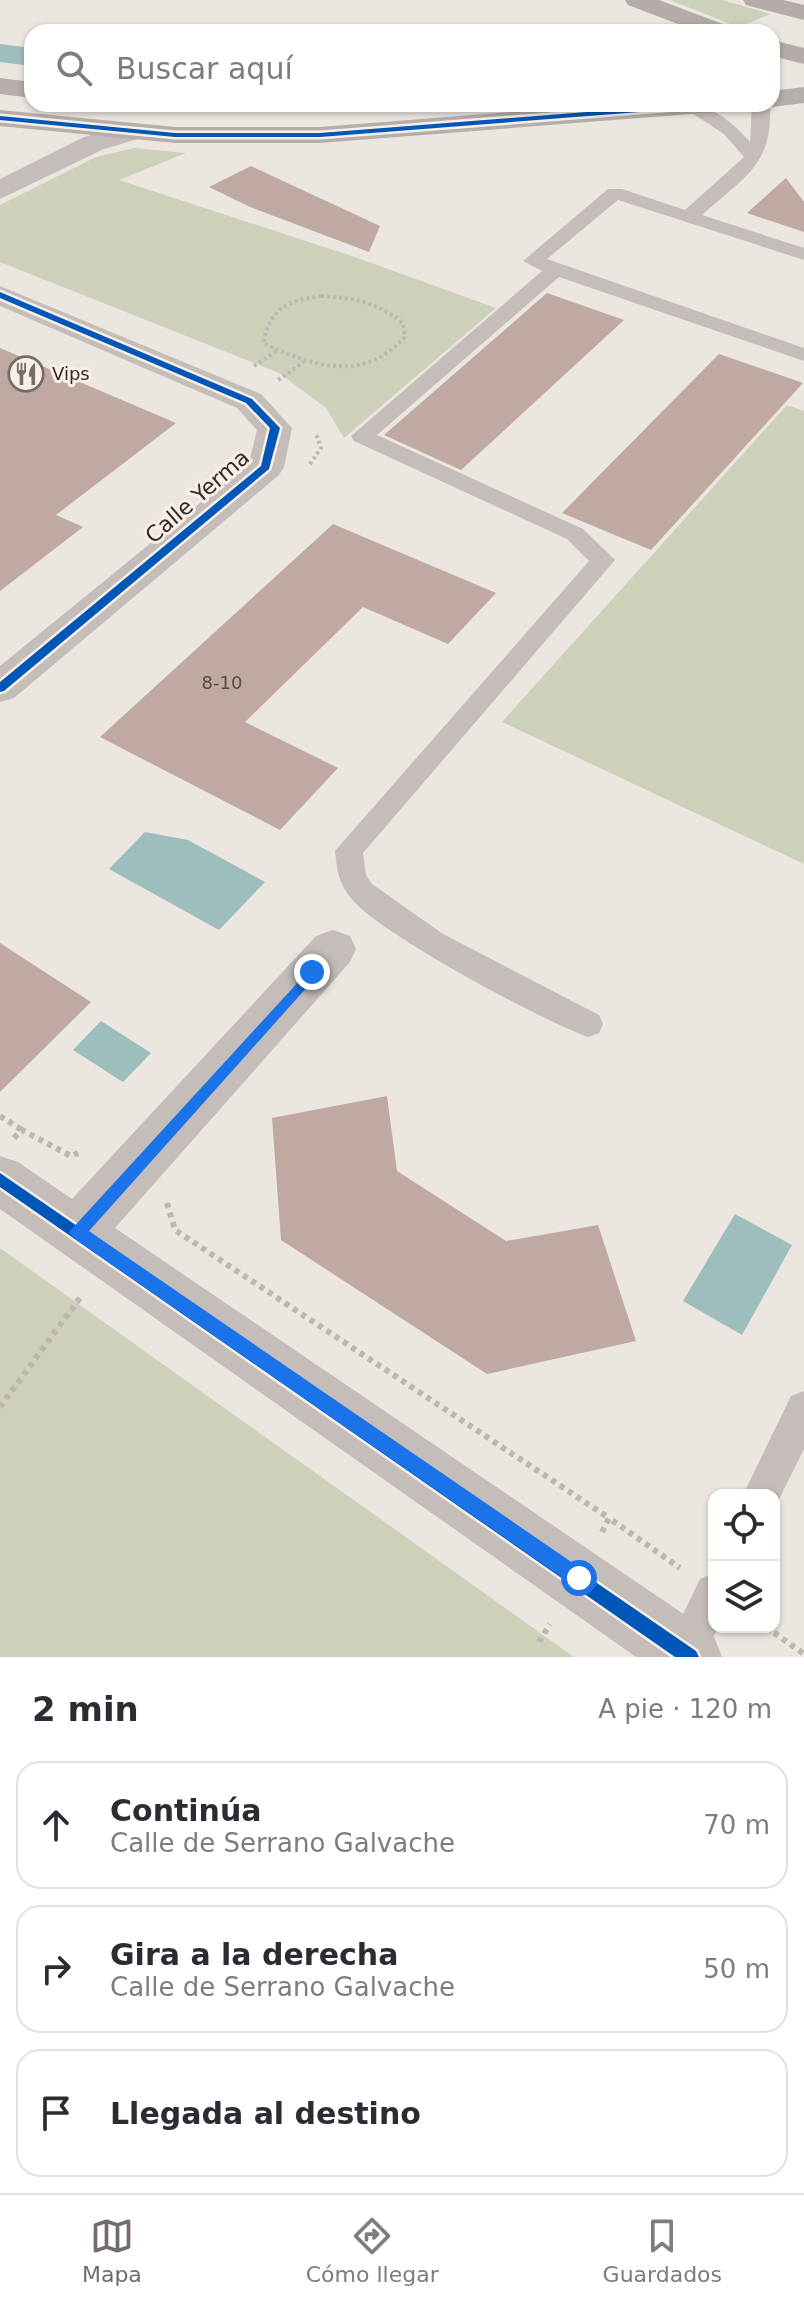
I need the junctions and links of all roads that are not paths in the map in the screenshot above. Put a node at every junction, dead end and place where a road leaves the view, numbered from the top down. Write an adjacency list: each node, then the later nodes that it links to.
1 (637, 0): 4 (main road)
2 (755, 0): 3 (main road)
3 (804, 14): 5 (main road)
4 (701, 24)
5 (780, 24)
6 (780, 50): 7 (main road)
7 (804, 56)
8 (0, 86): 9 (street)
9 (24, 89)
10 (804, 95): 11 (street)
11 (780, 98)
12 (615, 112): 17 (street)
13 (712, 112): 18 (lane)
14 (761, 112): 18 (lane)
15 (0, 118): 16 (street)
16 (42, 123): 17 (street); 19 (street)
17 (131, 132): 20 (street)
18 (754, 158): 21 (lane)
19 (0, 177)
20 (0, 190)
21 (688, 217): 22 (lane); 23 (lane)
22 (804, 254)
23 (556, 269): 25 (lane); 28 (lane)
24 (0, 295): 26 (street, Calle Yerma)
25 (804, 355)
26 (0, 688)
27 (333, 949): 30 (street)
28 (588, 1024)
29 (11, 1150): 30 (street)
30 (96, 1245): 34 (street)
31 (804, 1409): 32 (lane)
32 (765, 1489)
33 (708, 1606): 34 (lane)
34 (686, 1656)

